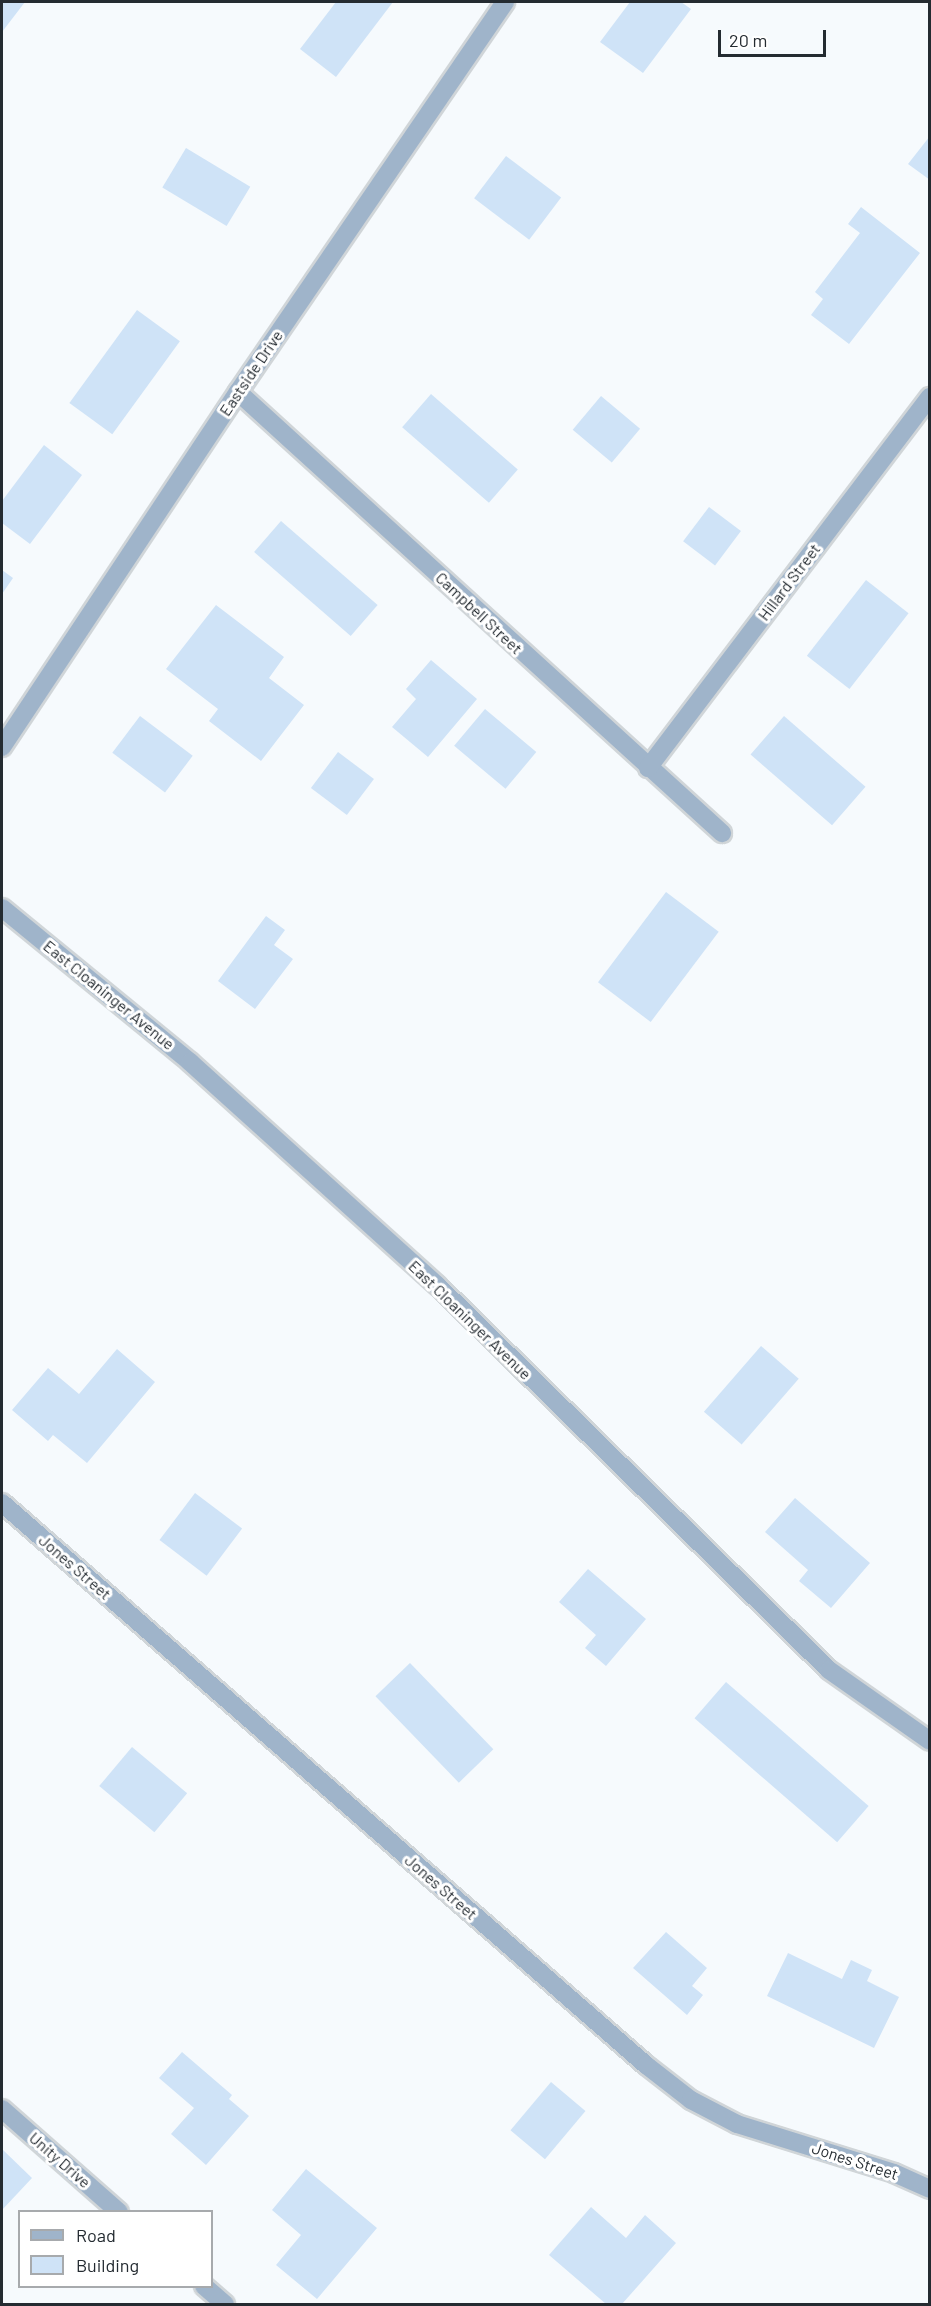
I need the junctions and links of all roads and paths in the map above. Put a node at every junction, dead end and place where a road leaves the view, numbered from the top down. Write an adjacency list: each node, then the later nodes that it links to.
1 (505, 2): 2 (street, Eastside Drive)
2 (238, 392): 4 (street, Eastside Drive); 5 (street, Campbell Street)
3 (930, 397): 5 (street, Hillard Street)
4 (2, 747)
5 (648, 768): 6 (street, Campbell Street)
6 (722, 833)
7 (2, 908): 9 (street, East Cloaninger Avenue)
8 (2, 1503): 11 (street, Jones Street)
9 (930, 1741)
10 (2, 2109): 12 (street, Unity Drive)
11 (930, 2188)
12 (118, 2210)
13 (206, 2288): 14 (street)
14 (225, 2304)

